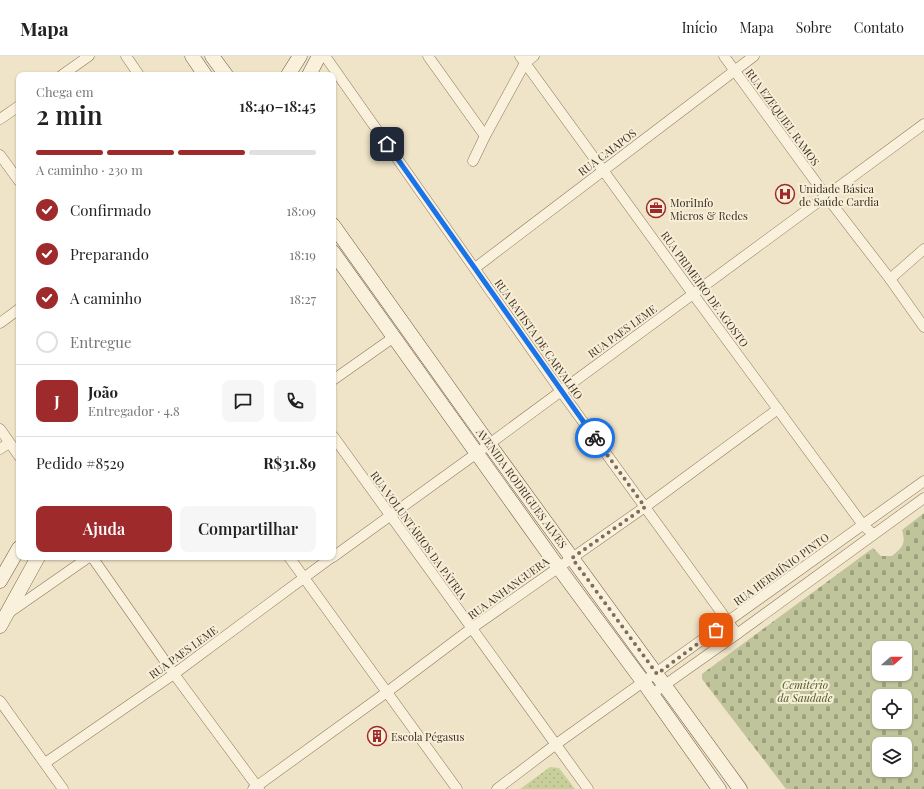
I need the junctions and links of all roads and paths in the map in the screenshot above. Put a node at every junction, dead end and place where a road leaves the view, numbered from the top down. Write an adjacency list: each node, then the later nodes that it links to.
1 (89, 56): 13 (street)
2 (126, 56): 14 (street)
3 (192, 56): 15 (main road)
4 (212, 56): 16 (main road)
5 (300, 56): 17 (main road)
6 (319, 56): 18 (main road)
7 (325, 56): 32 (street, RUA BATISTA DE CARVALHO)
8 (428, 56): 23 (street)
9 (534, 56): 12 (street)
10 (724, 56): 19 (street, RUA EZEQUIEL RAMOS)
11 (754, 56): 19 (street, RUA CAIAPOS)
12 (523, 59): 23 (street); 26 (street, RUA PRIMEIRO DE AGOSTO)
13 (66, 72)
14 (138, 72)
15 (203, 72)
16 (224, 72)
17 (290, 72)
18 (311, 72)
19 (734, 72): 26 (street, RUA CAIAPOS); 28 (street, RUA EZEQUIEL RAMOS)
20 (16, 108): 21 (street)
21 (0, 119)
22 (924, 124): 28 (street, RUA PAES LEME)
23 (485, 136): 25 (street)
24 (0, 155): 27 (street)
25 (473, 160)
26 (603, 170): 32 (street, RUA CAIAPOS); 34 (street, RUA PRIMEIRO DE AGOSTO)
27 (16, 177)
28 (826, 196): 33 (street, RUA EZEQUIEL RAMOS); 34 (street, RUA PAES LEME)
29 (336, 229): 45 (main road, AVENIDA RODRIGUES ALVES)
30 (924, 249): 33 (street)
31 (336, 256): 38 (main road, AVENIDA RODRIGUES ALVES)
32 (475, 268): 40 (street, RUA BATISTA DE CARVALHO)
33 (890, 279): 37 (street, RUA EZEQUIEL RAMOS)
34 (693, 294): 40 (street, RUA PAES LEME); 41 (street, RUA PRIMEIRO DE AGOSTO)
35 (16, 311): 36 (street)
36 (0, 323)
37 (924, 327)
38 (394, 337): 39 (street); 48 (main road, AVENIDA RODRIGUES ALVES)
39 (336, 378)
40 (560, 390): 45 (street, RUA PAES LEME); 51 (street, RUA BATISTA DE CARVALHO)
41 (778, 409): 51 (street, RUA ANHANGUERA); 53 (street, RUA PRIMEIRO DE AGOSTO)
42 (0, 429): 44 (street)
43 (336, 440): 52 (street, RUA VOLUNTÁRIOS DA PÁTRIA)
44 (9, 443): 46 (street); 47 (street)
45 (489, 444): 48 (street, RUA PAES LEME); 57 (main road, AVENIDA RODRIGUES ALVES)
46 (0, 449)
47 (16, 452)
48 (477, 453): 52 (street, RUA PAES LEME); 63 (main road, AVENIDA RODRIGUES ALVES)
49 (924, 481): 53 (street, RUA HERMÍNIO PINTO)
50 (924, 498): 54 (street, RUA HERMÍNIO PINTO)
51 (645, 507): 57 (street, RUA ANHANGUERA); 67 (street, RUA BATISTA DE CARVALHO)
52 (390, 516): 56 (street, RUA PAES LEME); 68 (street, RUA VOLUNTÁRIOS DA PÁTRIA)
53 (863, 525): 54 (street, RUA PRIMEIRO DE AGOSTO); 67 (street, RUA HERMÍNIO PINTO)
54 (873, 534): 69 (street, RUA HERMÍNIO PINTO)
55 (16, 553): 65 (main road)
56 (336, 555)
57 (572, 558): 63 (street, RUA ANHANGUERA); 71 (main road, AVENIDA RODRIGUES ALVES)
58 (36, 560): 66 (main road)
59 (85, 560): 66 (street)
60 (94, 560): 70 (street)
61 (290, 560): 64 (street)
62 (329, 560): 64 (street, RUA PAES LEME)
63 (558, 567): 68 (street, RUA ANHANGUERA); 72 (main road, AVENIDA RODRIGUES ALVES)
64 (303, 578): 70 (street, RUA PAES LEME); 73 (street)
65 (0, 581)
66 (3, 620)
67 (728, 622): 69 (street, RUA BATISTA DE CARVALHO); 71 (street, RUA HERMÍNIO PINTO)
68 (472, 628): 73 (street, RUA ANHANGUERA); 75 (street, RUA VOLUNTÁRIOS DA PÁTRIA)
69 (737, 634): 71 (street, RUA HERMÍNIO PINTO)
70 (174, 674): 76 (street, RUA PAES LEME); 77 (street)
71 (660, 679): 72 (street, RUA HERMÍNIO PINTO); 83 (main road, AVENIDA RODRIGUES ALVES)
72 (648, 688): 75 (street, RUA HERMÍNIO PINTO); 82 (main road, AVENIDA RODRIGUES ALVES)
73 (387, 692): 77 (street, RUA ANHANGUERA); 79 (street)
74 (0, 701): 76 (street)
75 (555, 745): 80 (street, RUA HERMÍNIO PINTO); 81 (street, RUA VOLUNTÁRIOS DA PÁTRIA)
76 (45, 763): 78 (street)
77 (256, 788)
78 (63, 789)
79 (457, 789)
80 (497, 789)
81 (588, 789)
82 (719, 789)
83 (740, 789)

